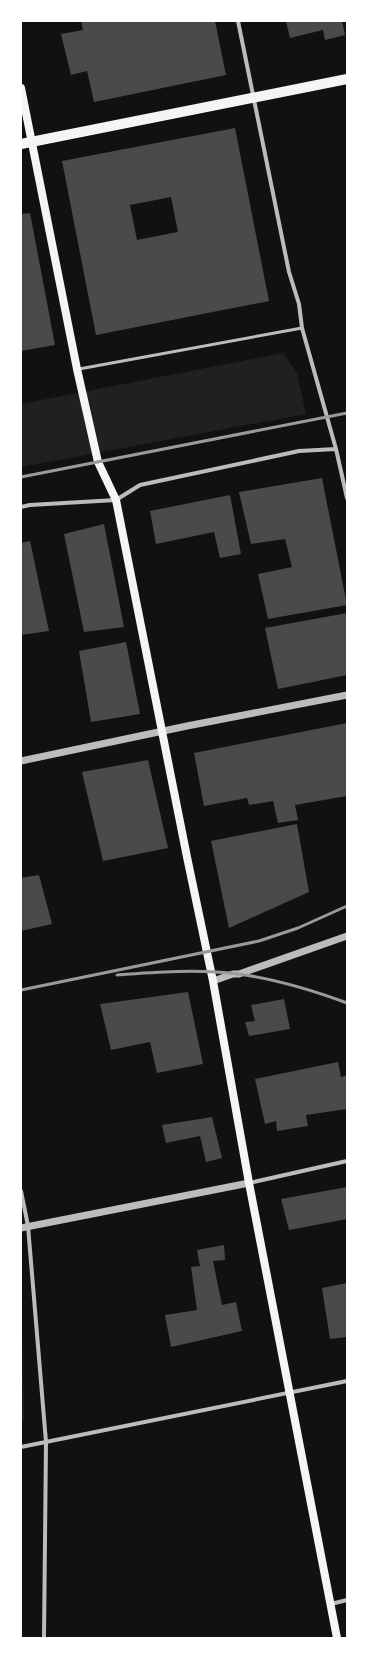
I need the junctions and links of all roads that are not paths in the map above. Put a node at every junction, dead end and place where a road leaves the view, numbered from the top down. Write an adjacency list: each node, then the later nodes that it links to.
1 (238, 21): 4 (street)
2 (347, 79): 4 (main road)
3 (21, 88): 5 (main road)
4 (253, 98): 5 (main road); 7 (street)
5 (32, 142): 6 (main road); 8 (main road)
6 (21, 144)
7 (302, 328): 8 (lane); 9 (street)
8 (77, 369): 11 (main road)
9 (336, 449): 10 (street); 11 (street)
10 (347, 498)
11 (116, 500): 12 (street); 14 (main road)
12 (21, 507)
13 (347, 695): 14 (street)
14 (162, 731): 15 (street); 17 (main road)
15 (21, 761)
16 (347, 936): 17 (street)
17 (213, 981): 19 (main road)
18 (347, 1161): 19 (street)
19 (249, 1183): 21 (street); 23 (main road)
20 (21, 1191): 21 (street)
21 (24, 1227): 24 (street)
22 (347, 1381): 23 (street)
23 (289, 1392): 24 (street); 27 (main road)
24 (46, 1442): 25 (street); 28 (street)
25 (21, 1447)
26 (347, 1600): 27 (street)
27 (330, 1604): 29 (main road)
28 (44, 1638)
29 (337, 1638)

